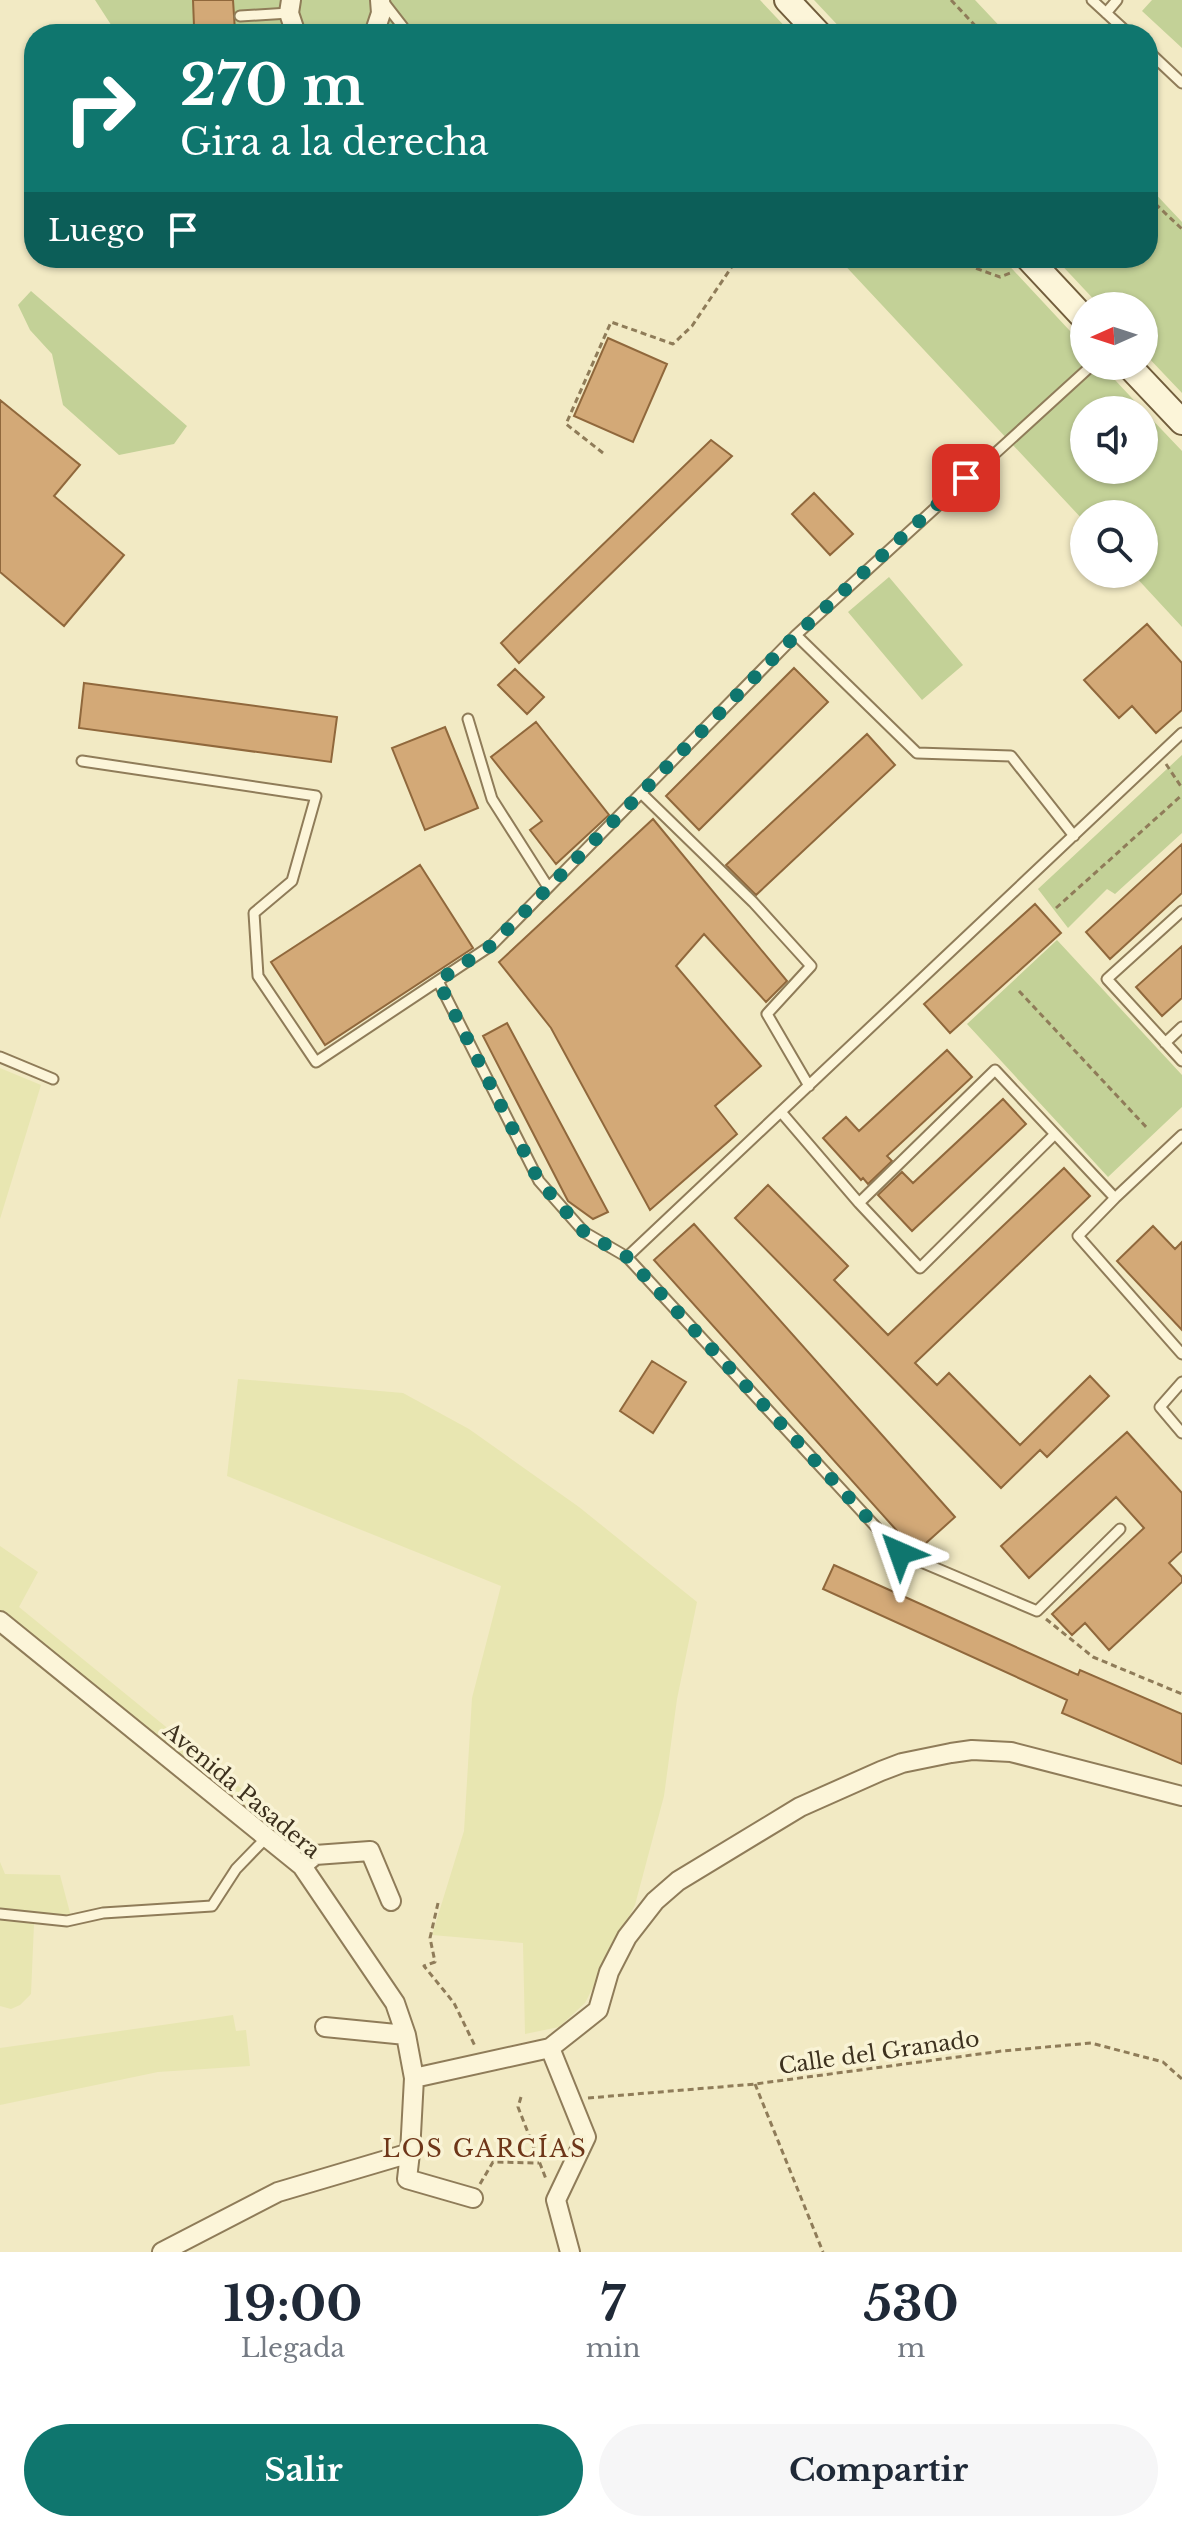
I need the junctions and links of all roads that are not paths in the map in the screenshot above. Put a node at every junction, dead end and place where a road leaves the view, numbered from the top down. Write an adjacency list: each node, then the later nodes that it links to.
1 (381, 0): 8 (street); 9 (lane)
2 (787, 0): 10 (main road)
3 (1092, 0): 6 (lane)
4 (1117, 0): 6 (lane)
5 (290, 7): 7 (lane)
6 (1106, 13): 11 (lane)
7 (240, 16)
8 (377, 24)
9 (401, 24)
10 (810, 24)
11 (1118, 24)
12 (1158, 60): 13 (lane)
13 (1182, 83)
14 (1037, 268): 15 (main road)
15 (1070, 303)
16 (1076, 380): 19 (lane)
17 (1142, 380): 18 (main road)
18 (1182, 422)
19 (796, 635): 23 (lane); 24 (lane)
20 (468, 719): 25 (lane)
21 (1182, 733): 24 (lane)
22 (82, 761): 27 (lane)
23 (641, 793): 25 (lane); 33 (lane)
24 (1074, 836): 33 (lane)
25 (548, 887): 27 (lane)
26 (1182, 911): 29 (lane)
27 (438, 981): 39 (lane)
28 (1182, 1027): 29 (lane)
29 (1165, 1043): 31 (lane)
30 (0, 1057): 32 (lane)
31 (1182, 1061)
32 (53, 1079)
33 (809, 1086): 34 (lane)
34 (781, 1112): 38 (lane); 39 (lane)
35 (1054, 1135): 37 (lane); 38 (lane); 38 (lane)
36 (1182, 1135): 37 (lane)
37 (1115, 1198): 40 (lane)
38 (859, 1203)
39 (627, 1257): 43 (lane)
40 (1182, 1354)
41 (1182, 1382): 42 (lane)
42 (1182, 1433)
43 (1120, 1529)
44 (0, 1621): 46 (street, Avenida Pasadera)
45 (1182, 1796): 52 (street)
46 (266, 1838): 47 (street, Avenida Pasadera); 49 (lane)
47 (302, 1866): 48 (street); 51 (street, Avenida Pasadera)
48 (391, 1901)
49 (0, 1914)
50 (325, 2027): 51 (street)
51 (406, 2035): 53 (street, Avenida Pasadera)
52 (550, 2048): 53 (street); 57 (street)
53 (414, 2078): 54 (street, Avenida Pasadera)
54 (410, 2153): 55 (street); 56 (street)
55 (473, 2198)
56 (162, 2252)
57 (570, 2252)

